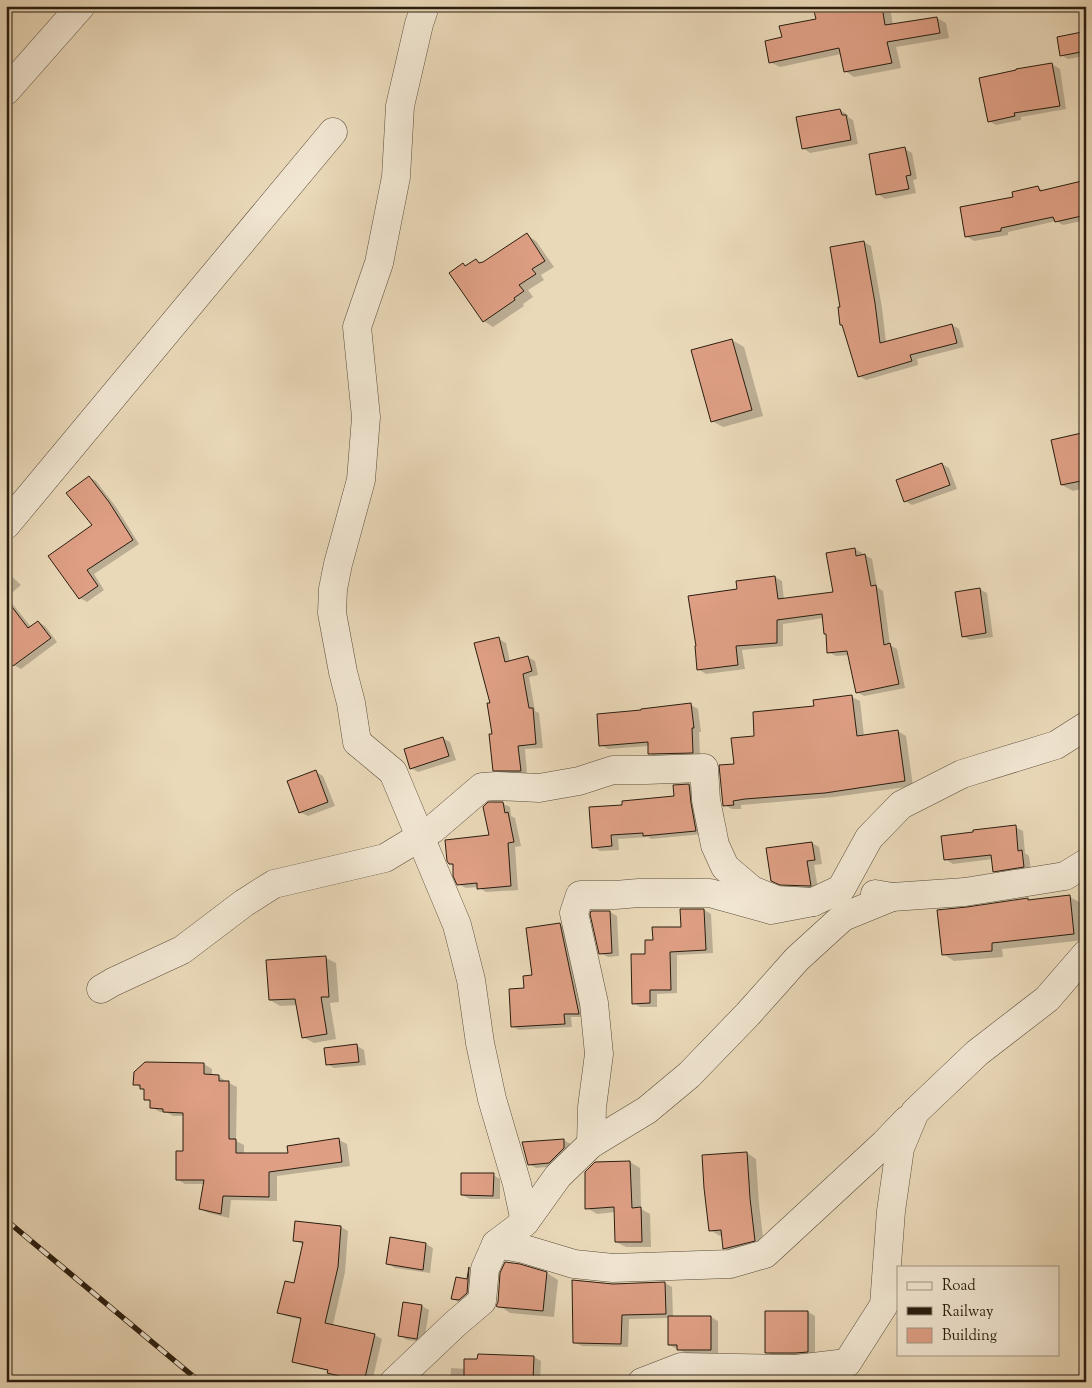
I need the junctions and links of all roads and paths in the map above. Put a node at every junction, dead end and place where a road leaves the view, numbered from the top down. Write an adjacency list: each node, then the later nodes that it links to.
1 (81, 6): 3 (street)
2 (425, 6): 7 (street)
3 (6, 91)
4 (333, 132): 5 (street)
5 (6, 525)
6 (1086, 726): 9 (street)
7 (420, 837): 11 (street); 13 (street); 16 (street)
8 (1086, 863): 10 (street)
9 (841, 889): 10 (street); 11 (street)
10 (892, 898): 15 (street)
11 (813, 902): 15 (street)
12 (1086, 954): 14 (street)
13 (101, 989)
14 (915, 1112): 17 (street); 19 (street)
15 (591, 1144): 16 (street)
16 (525, 1222): 17 (street)
17 (496, 1244): 18 (street)
18 (394, 1382)
19 (642, 1382)

